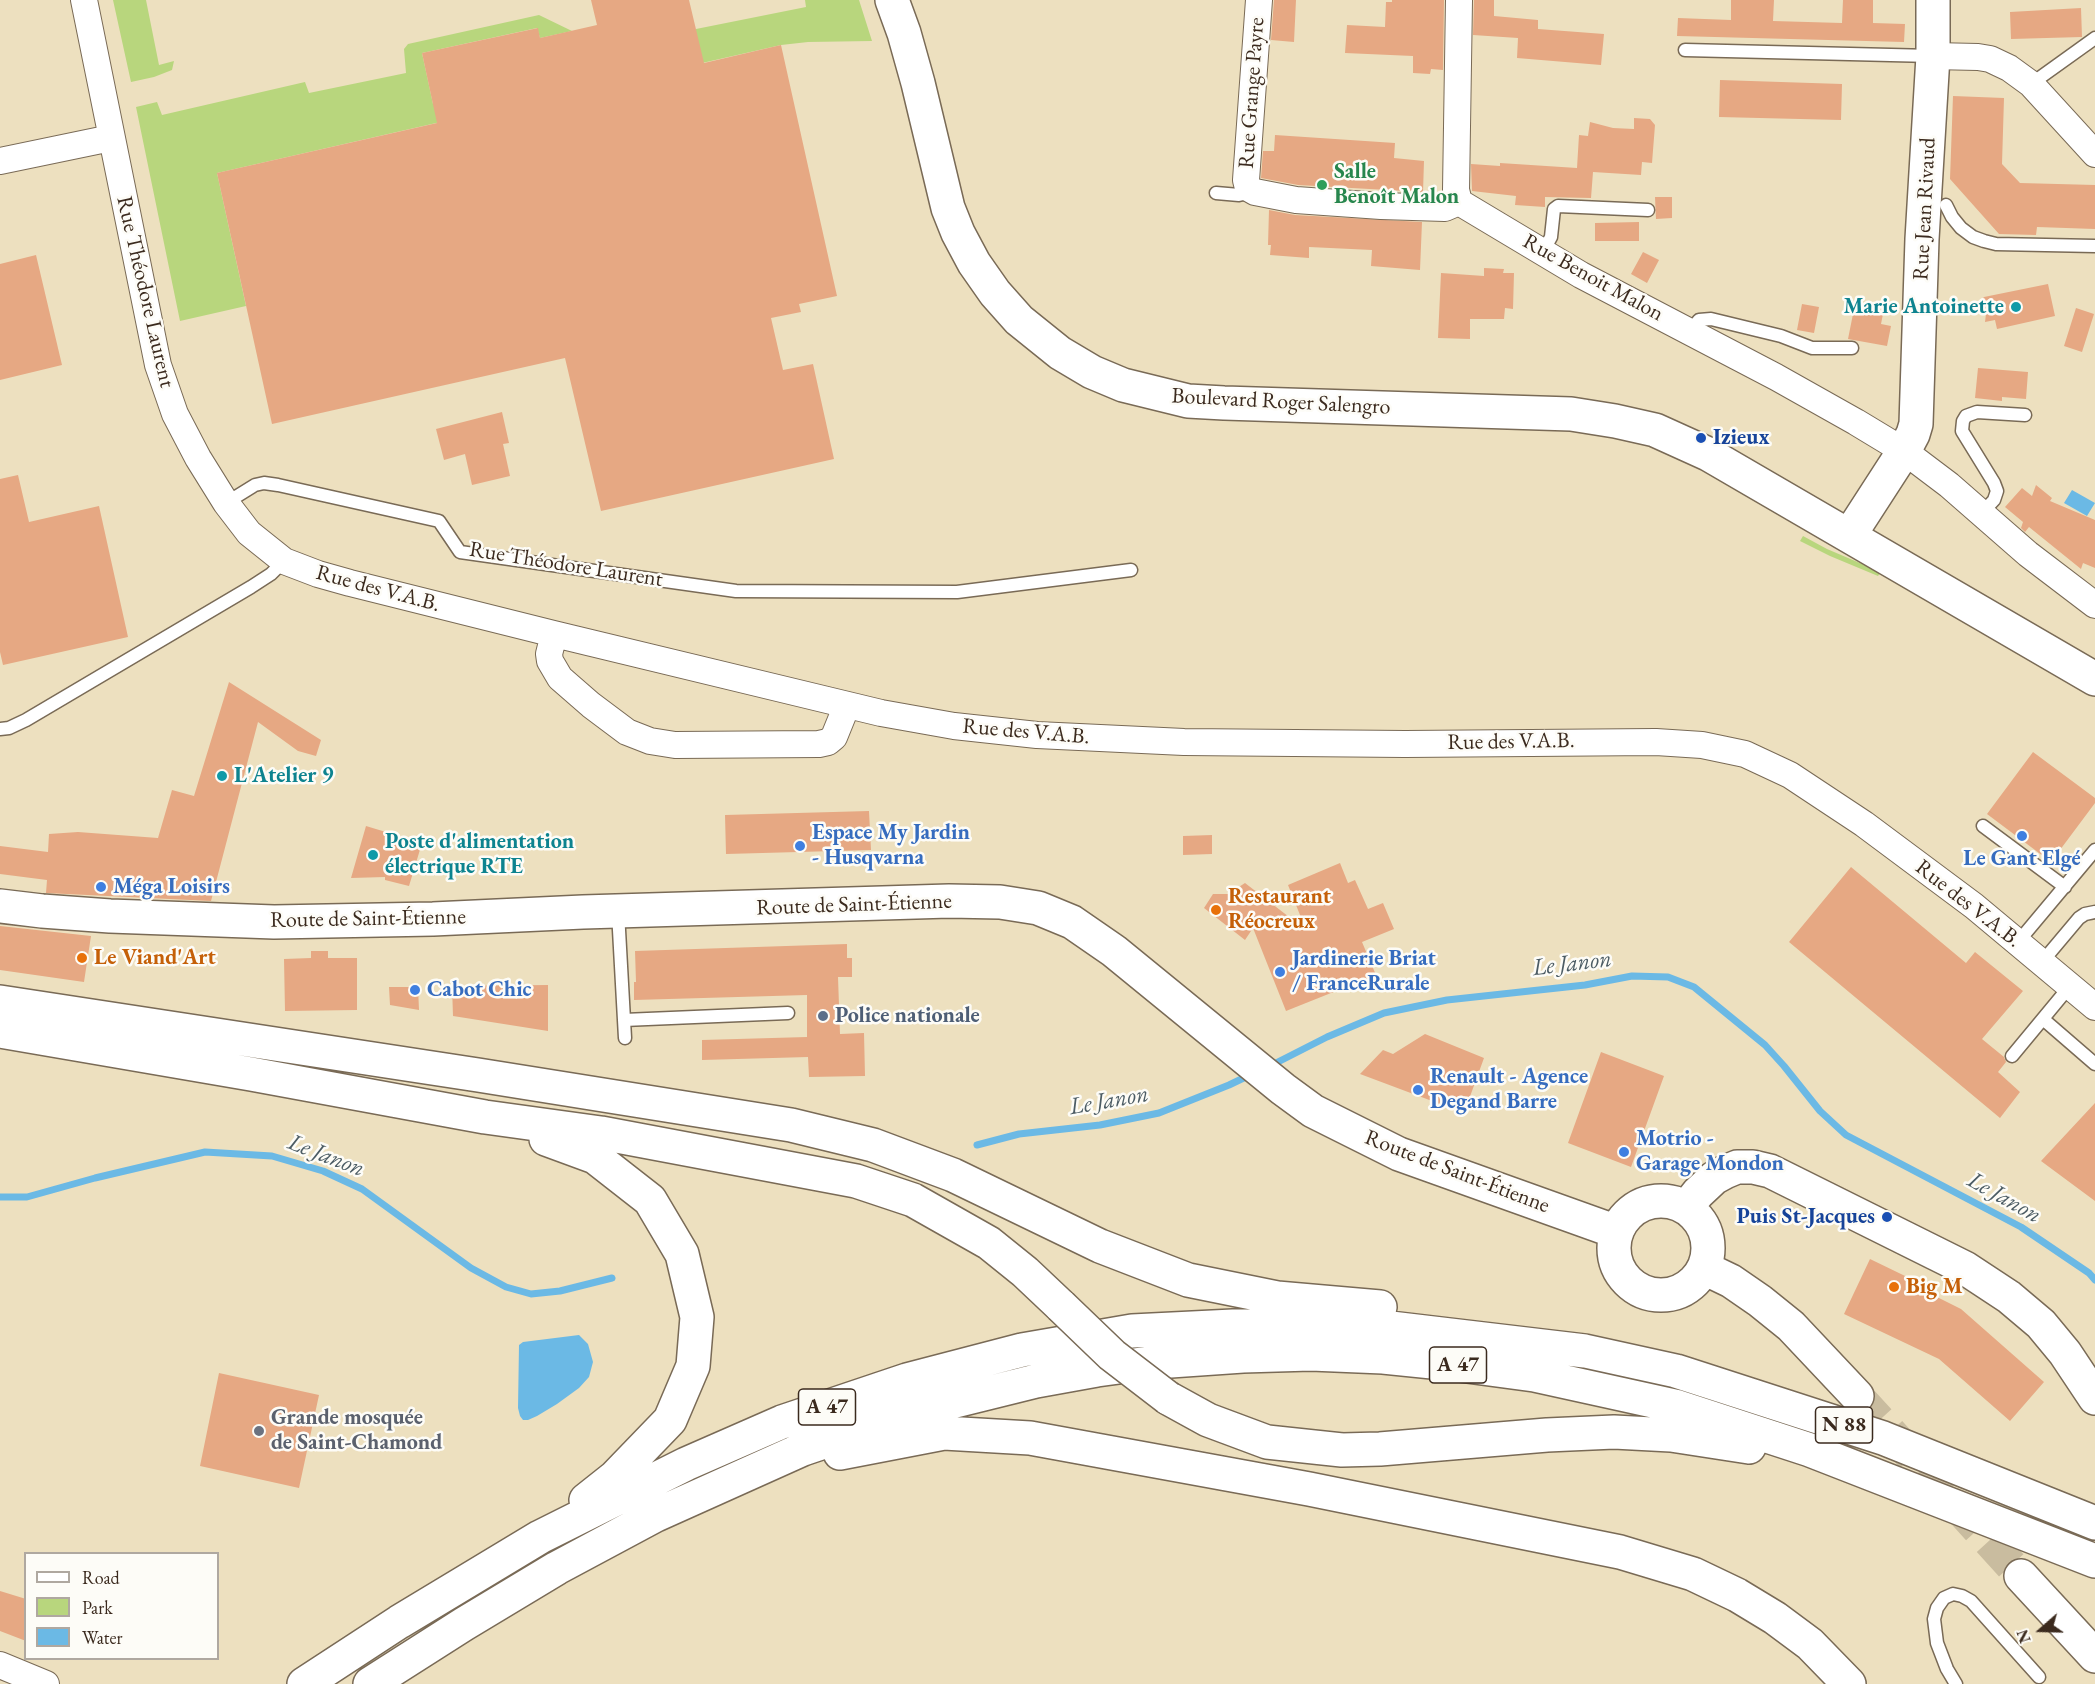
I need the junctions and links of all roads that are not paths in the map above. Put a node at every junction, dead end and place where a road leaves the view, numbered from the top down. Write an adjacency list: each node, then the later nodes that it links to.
1 (84, 0): 10 (street, Rue Théodore Laurent)
2 (892, 0): 26 (main road, Boulevard Roger Salengro)
3 (1259, 0): 13 (street, Rue Grange Payre)
4 (1459, 0): 15 (street)
5 (1933, 0): 8 (main road, Rue Jean Rivaud)
6 (2095, 38): 9 (lane)
7 (1685, 50): 8 (lane)
8 (1934, 56): 9 (street); 23 (main road, Rue Jean Rivaud)
9 (2031, 84): 11 (street)
10 (111, 138): 12 (street); 24 (street, Rue Théodore Laurent)
11 (2095, 154)
12 (0, 161)
13 (1254, 192): 14 (lane); 15 (street, Rue Grange Payre)
14 (1216, 193)
15 (1459, 202): 19 (street, Rue Benoit Malon)
16 (1946, 205): 18 (lane)
17 (1648, 210): 19 (lane)
18 (2095, 246)
19 (1544, 252): 20 (street, Rue Benoit Malon)
20 (1690, 331): 21 (lane); 23 (street, Rue Benoit Malon)
21 (1852, 348)
22 (2025, 415): 25 (lane)
23 (1904, 451): 25 (street); 26 (main road, Rue Jean Rivaud)
24 (226, 503): 27 (street, Rue des V.A.B.); 28 (lane, Rue Théodore Laurent)
25 (1981, 514): 29 (street)
26 (1849, 536): 31 (main road)
27 (284, 561): 30 (street, Rue des V.A.B.); 33 (lane)
28 (1131, 570)
29 (2095, 605)
30 (554, 634): 32 (street, Rue des V.A.B.); 32 (street)
31 (2095, 679)
32 (847, 705): 40 (street, Rue des V.A.B.)
33 (0, 729)
34 (1983, 826): 36 (lane)
35 (2095, 850): 36 (lane)
36 (2065, 887): 40 (lane)
37 (0, 906): 38 (main road, Route de Saint-Étienne)
38 (618, 911): 47 (lane); 54 (main road, Route de Saint-Étienne)
39 (2095, 912): 41 (lane)
40 (2018, 942): 41 (street, Rue des V.A.B.)
41 (2042, 962): 42 (street, Rue des V.A.B.)
42 (2070, 986): 44 (street, Rue des V.A.B.); 46 (lane)
43 (0, 1002): 56 (main road, N 88)
44 (2095, 1007)
45 (788, 1013): 47 (lane)
46 (2043, 1019): 50 (lane); 51 (lane)
47 (624, 1020): 49 (lane)
48 (0, 1031): 52 (main road)
49 (625, 1038)
50 (2012, 1056)
51 (2095, 1065)
52 (485, 1117): 60 (main road, bridge); 62 (main road)
53 (1686, 1208): 54 (main road); 55 (main road); 58 (main road)
54 (1617, 1232): 55 (main road)
55 (1704, 1268): 57 (main road)
56 (1585, 1351): 61 (main road, N 88); 62 (main road, A 47)
57 (1857, 1396)
58 (2095, 1398)
59 (803, 1449): 60 (main road, A 47); 70 (main road, A 47); 71 (main road)
60 (1810, 1450): 63 (main road, N 88)
61 (2095, 1523)
62 (540, 1537): 69 (main road, A 47)
63 (2095, 1561)
64 (2022, 1576): 65 (main road)
65 (2095, 1656)
66 (0, 1665): 68 (street)
67 (2039, 1677): 72 (lane)
68 (46, 1684)
69 (304, 1684)
70 (370, 1684)
71 (1849, 1684)
72 (1956, 1684)

